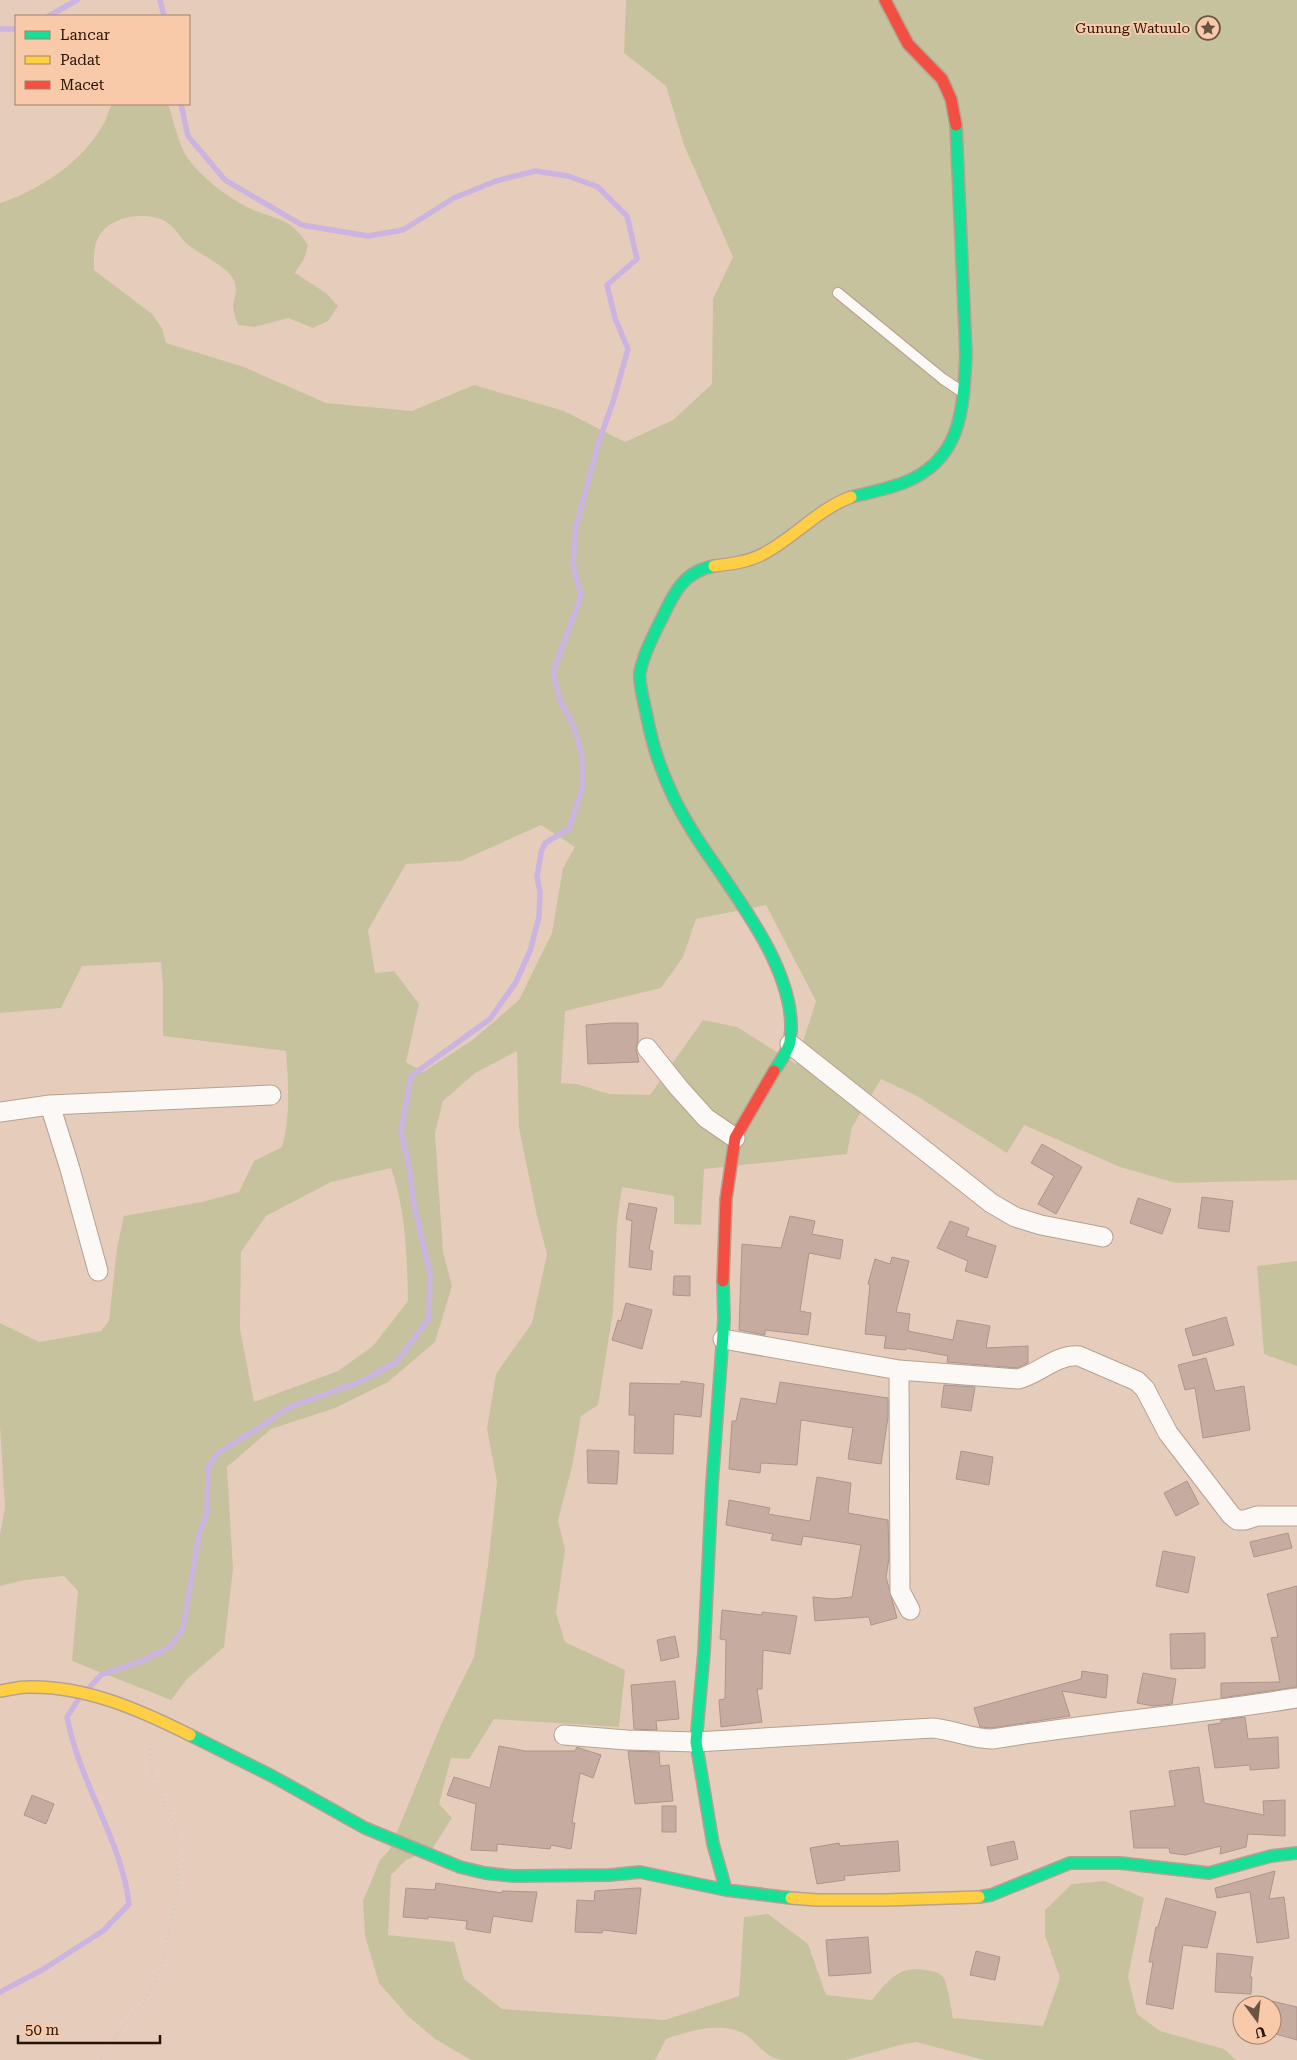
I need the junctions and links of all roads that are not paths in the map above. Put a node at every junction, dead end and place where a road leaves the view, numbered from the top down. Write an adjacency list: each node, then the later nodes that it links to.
1 (886, 0): 3 (street)
2 (838, 293): 3 (lane)
3 (964, 393): 4 (street)
4 (790, 1044): 9 (street); 10 (street)
5 (647, 1048): 9 (street)
6 (271, 1096): 7 (street)
7 (50, 1105): 8 (street); 11 (street)
8 (0, 1112)
9 (735, 1138): 12 (street)
10 (1103, 1237)
11 (98, 1271)
12 (723, 1339): 13 (street); 19 (street)
13 (899, 1370): 14 (street); 15 (street)
14 (1297, 1516)
15 (910, 1610)
16 (0, 1691): 21 (street)
17 (1297, 1698): 19 (street)
18 (564, 1735): 19 (street)
19 (696, 1742): 21 (street)
20 (1297, 1853): 21 (street)
21 (726, 1890)

